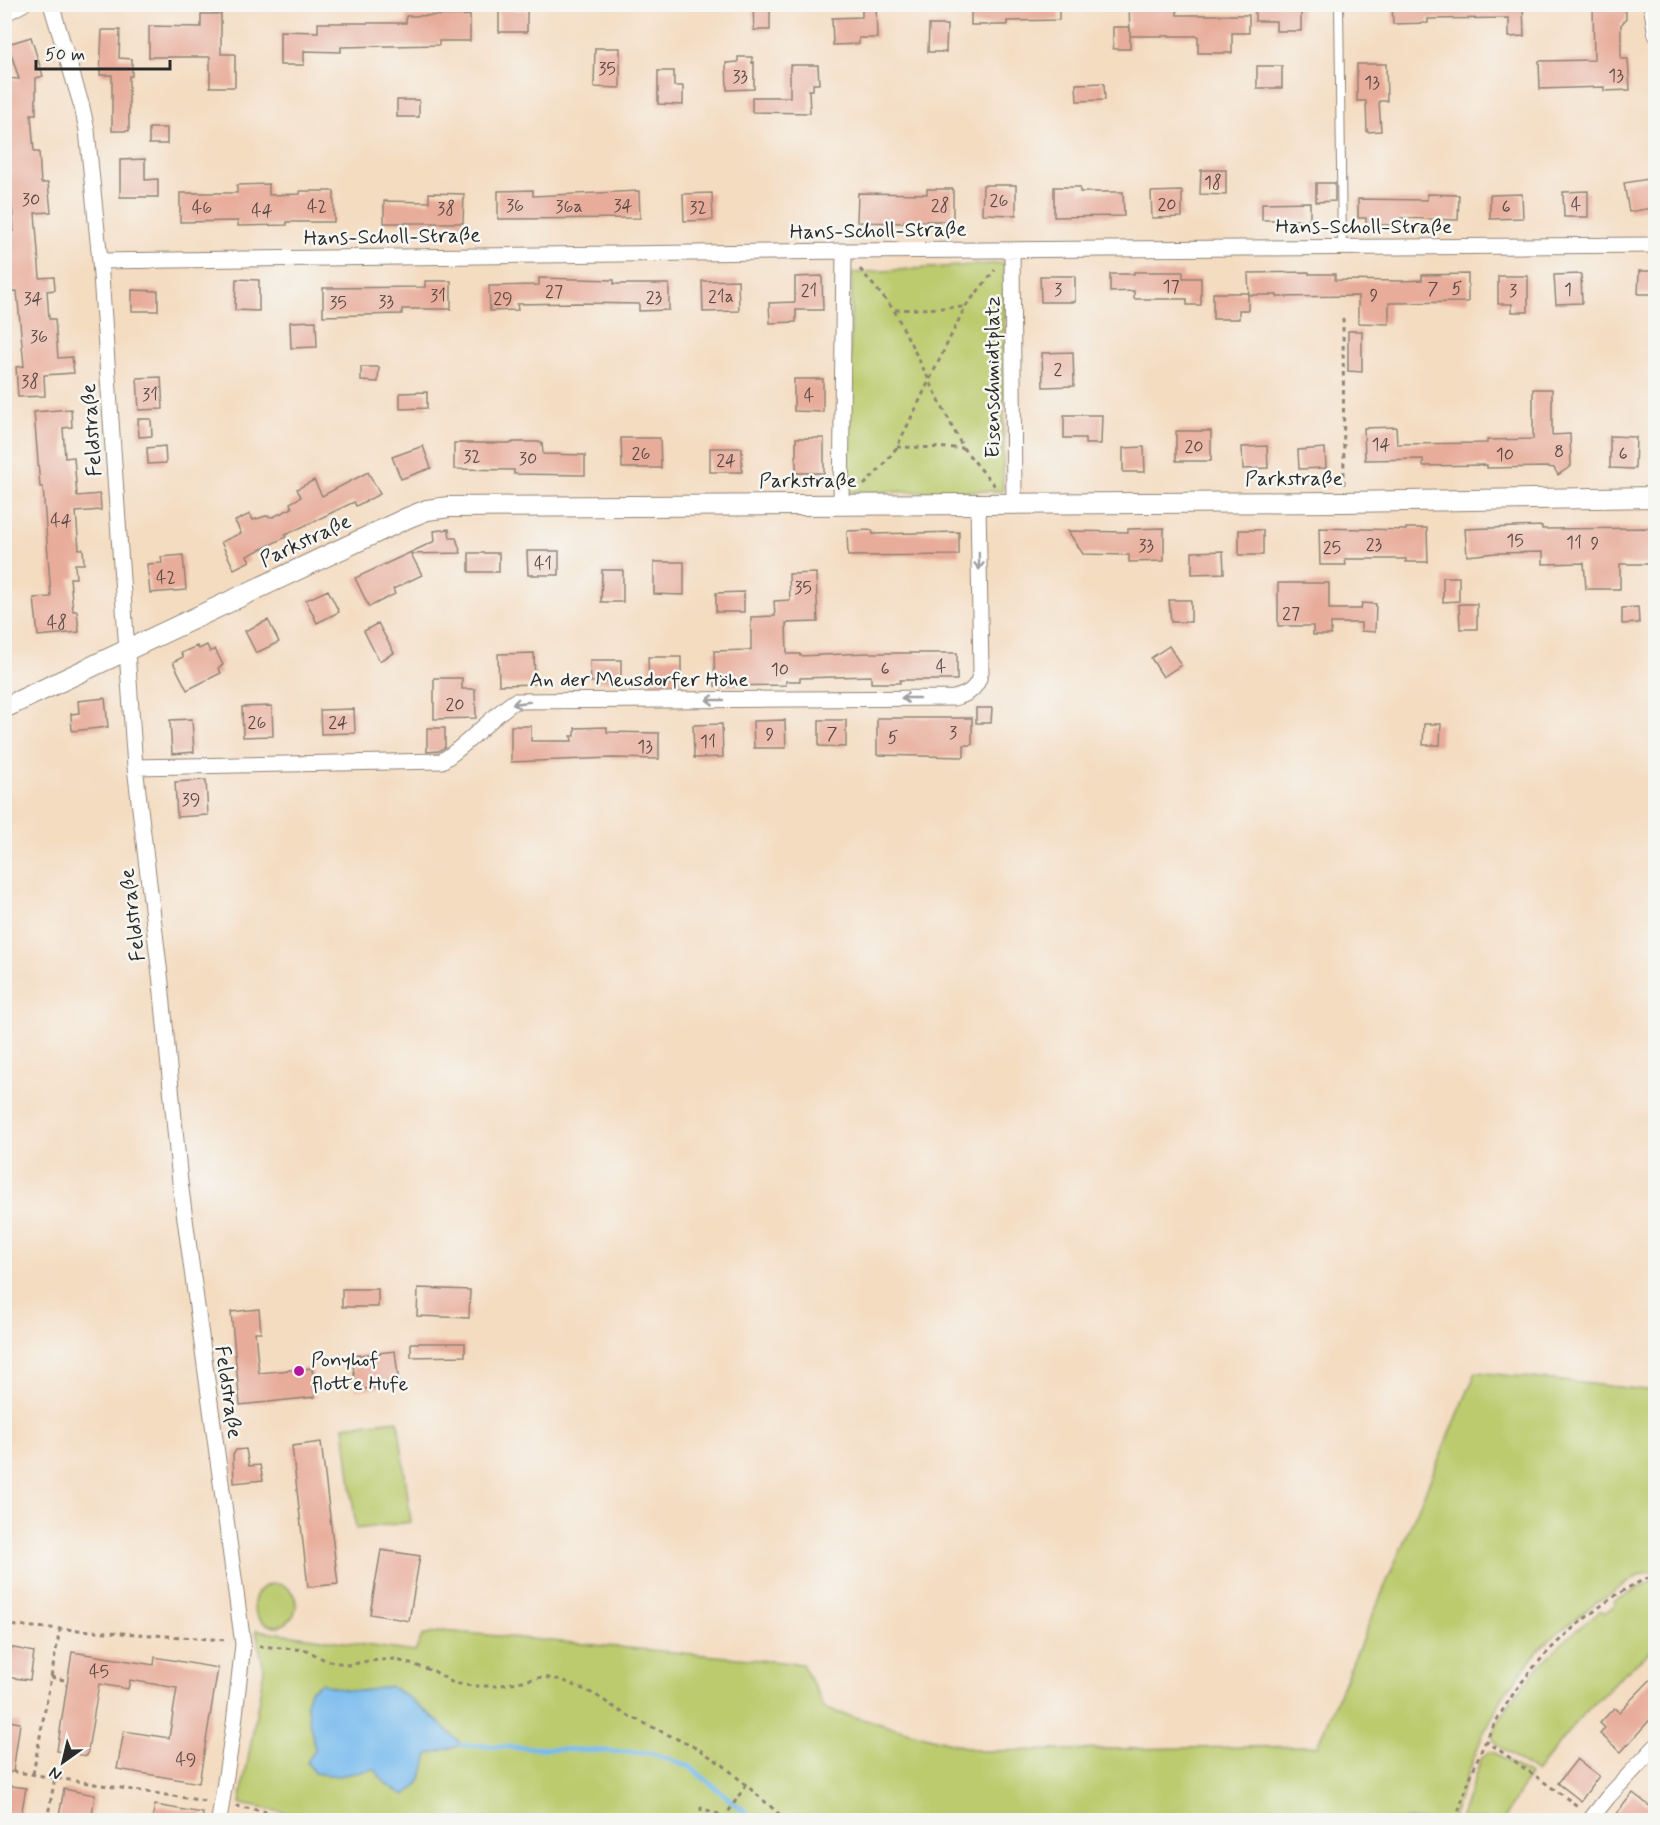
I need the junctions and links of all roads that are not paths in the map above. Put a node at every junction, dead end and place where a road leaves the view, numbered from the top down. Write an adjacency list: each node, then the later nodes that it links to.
1 (23, 4): 5 (street)
2 (51, 4): 11 (street, Feldstraße)
3 (1339, 4): 8 (lane)
4 (1651, 4): 6 (street)
5 (4, 14)
6 (1656, 35)
7 (1656, 245): 8 (street, Hans-Scholl-Straße)
8 (1341, 247): 9 (street, Hans-Scholl-Straße)
9 (1012, 250): 10 (street, Hans-Scholl-Straße); 15 (street, Eisenschmidtplatz)
10 (844, 251): 11 (street, Hans-Scholl-Straße); 13 (street)
11 (100, 261): 16 (street, Feldstraße)
12 (1656, 496): 15 (street, Parkstraße)
13 (841, 503): 14 (street, Parkstraße); 16 (street, Parkstraße)
14 (978, 503): 15 (street, Parkstraße); 18 (street, An der Meusdorfer Höhe, one-way to 18)
15 (1014, 503)
16 (129, 650): 17 (street, Parkstraße); 18 (street, Feldstraße)
17 (4, 708)
18 (135, 767): 21 (street, Feldstraße)
19 (1656, 1746): 20 (street)
20 (1594, 1819)
21 (219, 1821)

